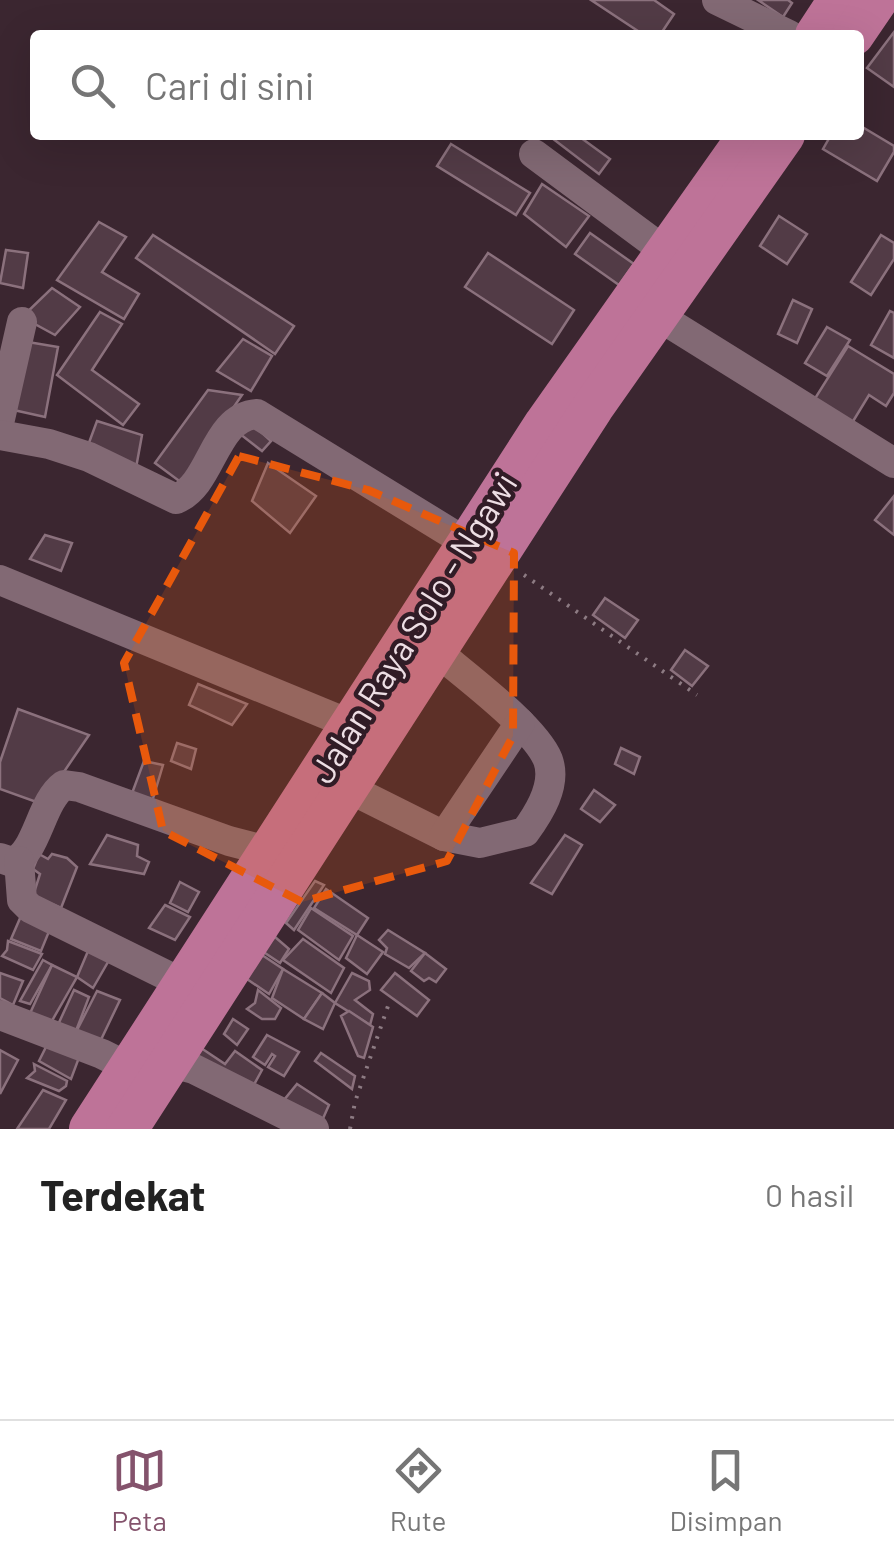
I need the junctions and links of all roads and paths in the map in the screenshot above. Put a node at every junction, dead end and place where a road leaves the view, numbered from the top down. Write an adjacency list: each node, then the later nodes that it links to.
1 (717, 0): 4 (street)
2 (838, 0): 5 (highway)
3 (877, 0): 6 (highway)
4 (779, 30)
5 (819, 30)
6 (856, 30)
7 (745, 140): 10 (highway, Jalan Raya Solo - Ngawi)
8 (781, 140): 11 (highway, Jalan Raya Solo - Ngawi)
9 (534, 154): 10 (street)
10 (666, 252): 16 (highway, Jalan Raya Solo - Ngawi)
11 (658, 316): 15 (street); 16 (highway, Jalan Raya Solo - Ngawi)
12 (22, 322): 13 (street)
13 (0, 419)
14 (0, 435): 16 (street)
15 (888, 447)
16 (481, 550): 18 (highway, Jalan Raya Solo - Ngawi); 19 (path); 21 (highway, Jalan Raya Solo - Ngawi)
17 (0, 580): 21 (street)
18 (435, 650): 20 (street); 22 (highway, Jalan Raya Solo - Ngawi)
19 (697, 695)
20 (520, 722): 23 (street); 23 (street)
21 (352, 726): 24 (highway, Jalan Raya Solo - Ngawi)
22 (348, 788): 23 (street); 29 (highway, Jalan Raya Solo - Ngawi)
23 (444, 836)
24 (271, 852): 25 (street); 26 (highway, Jalan Raya Solo - Ngawi)
25 (9, 860): 26 (street)
26 (184, 984): 29 (highway, Jalan Raya Solo - Ngawi)
27 (388, 1006): 33 (path)
28 (0, 1015): 29 (street)
29 (150, 1065): 30 (highway, Jalan Raya Solo - Ngawi); 31 (highway, Jalan Raya Solo - Ngawi); 32 (street)
30 (90, 1129)
31 (126, 1129)
32 (314, 1129)
33 (350, 1129)

